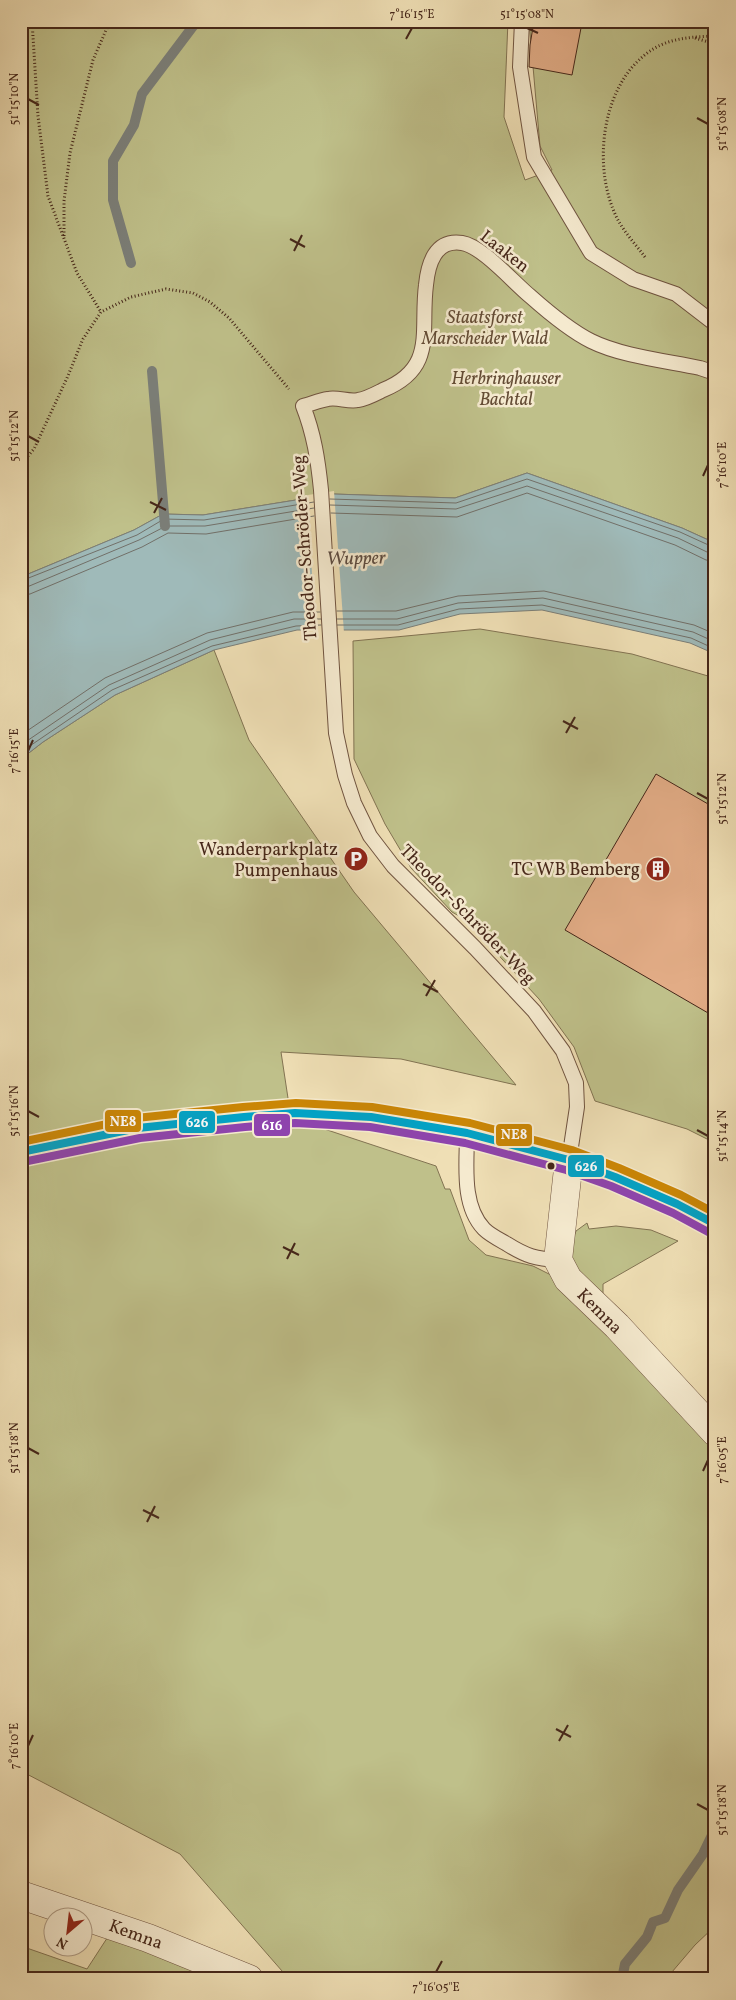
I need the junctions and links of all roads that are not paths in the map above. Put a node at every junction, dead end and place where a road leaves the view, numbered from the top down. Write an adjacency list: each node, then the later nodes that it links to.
1 (522, 21): 2 (lane)
2 (715, 324)
3 (715, 374): 4 (lane, Laaken)
4 (303, 406): 7 (lane, Theodor-Schröder-Weg)
5 (467, 1132): 6 (main road); 7 (main road); 9 (lane)
6 (21, 1152)
7 (569, 1160): 8 (main road); 9 (main road)
8 (715, 1224)
9 (558, 1260): 10 (main road, Kemna)
10 (715, 1432)
11 (21, 1895): 12 (main road, Kemna)
12 (249, 1979)

